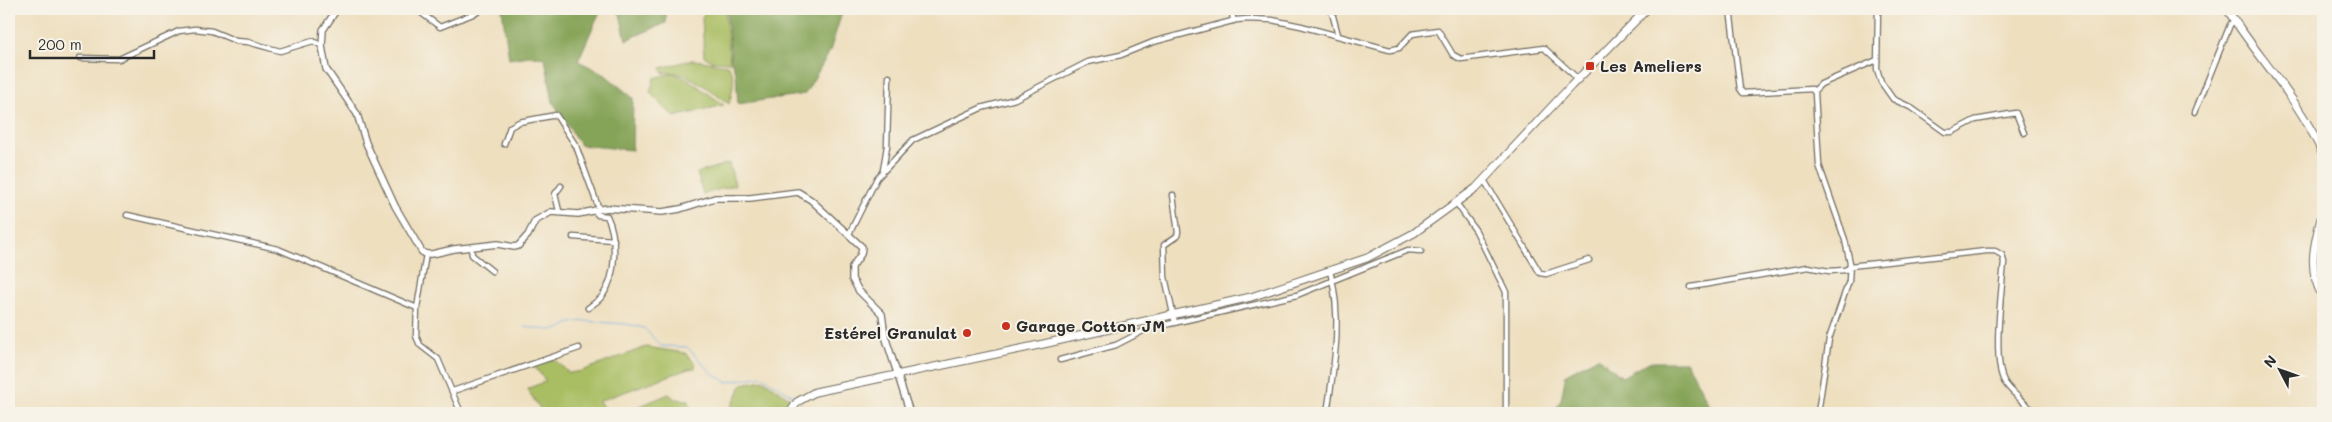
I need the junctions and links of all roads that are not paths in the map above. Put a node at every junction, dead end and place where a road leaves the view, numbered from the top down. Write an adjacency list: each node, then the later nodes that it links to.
1 (337, 9): 13 (street)
2 (416, 9): 3 (street)
3 (481, 9)
4 (1232, 9): 11 (street)
5 (1331, 9): 12 (street)
6 (1646, 9): 17 (main road)
7 (1730, 9): 18 (street)
8 (1878, 9): 15 (street)
9 (2227, 9): 10 (main road)
10 (2234, 20): 19 (street); 22 (main road)
11 (1233, 21): 12 (street); 24 (street)
12 (1338, 35): 17 (street)
13 (322, 46): 14 (street); 38 (street)
14 (80, 58)
15 (1877, 60): 18 (street); 20 (street)
16 (889, 77): 24 (street)
17 (1578, 79): 25 (main road)
18 (1814, 91): 40 (street)
19 (2195, 112)
20 (2024, 133)
21 (504, 144): 29 (street)
22 (2321, 144): 23 (main road)
23 (2323, 155)
24 (882, 172): 33 (street)
25 (1484, 180): 28 (main road); 39 (street)
26 (561, 186): 30 (street)
27 (1173, 195): 48 (street)
28 (1457, 204): 42 (main road); 57 (street)
29 (597, 209): 30 (street); 33 (street); 35 (street)
30 (559, 211): 36 (street)
31 (2323, 211): 45 (main road)
32 (127, 215): 46 (street)
33 (849, 234): 51 (street)
34 (573, 237): 35 (street)
35 (614, 240): 47 (street)
36 (471, 247): 38 (street); 41 (street)
37 (1421, 251): 43 (street)
38 (426, 254): 46 (street)
39 (1588, 260)
40 (1850, 267): 44 (street); 58 (street); 59 (street)
41 (492, 271)
42 (1330, 271): 43 (street); 48 (main road)
43 (1332, 281): 48 (street); 56 (street)
44 (1691, 287)
45 (2323, 297)
46 (417, 308): 52 (street)
47 (588, 308)
48 (1175, 319): 50 (street); 51 (main road)
49 (579, 348): 52 (street)
50 (1060, 360)
51 (896, 371): 54 (main road); 55 (street)
52 (453, 391): 53 (street)
53 (461, 413)
54 (790, 413)
55 (910, 413)
56 (1327, 413)
57 (1506, 413)
58 (1818, 413)
59 (2039, 413)

